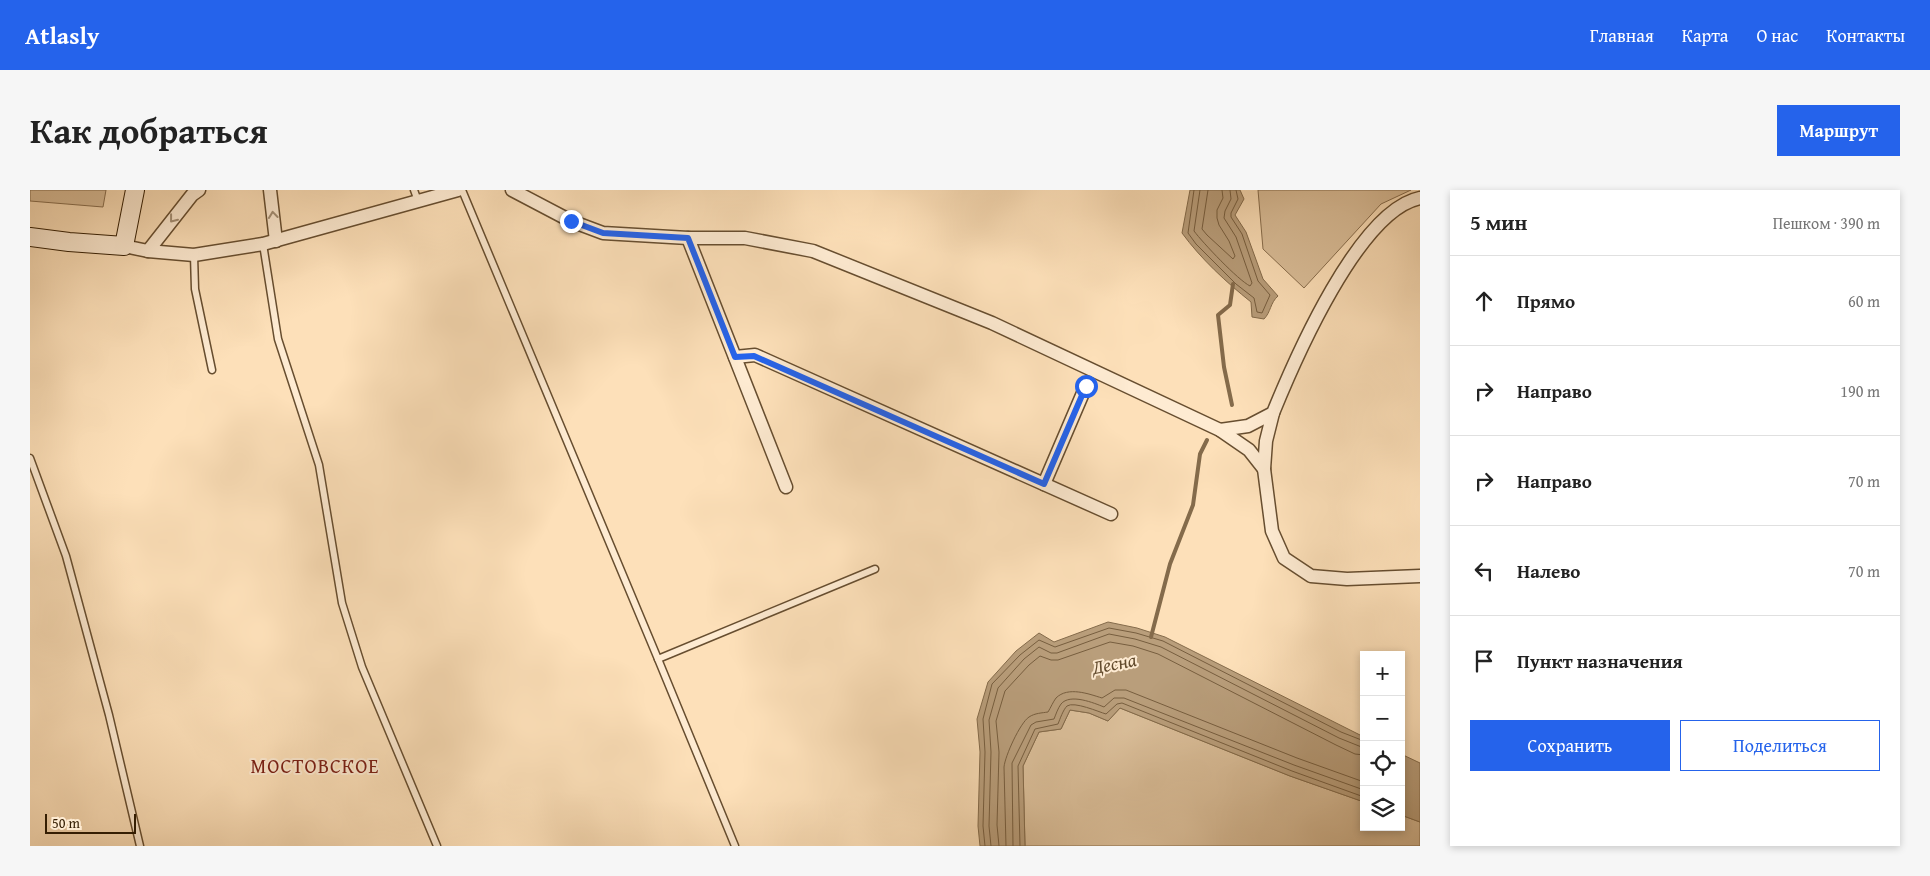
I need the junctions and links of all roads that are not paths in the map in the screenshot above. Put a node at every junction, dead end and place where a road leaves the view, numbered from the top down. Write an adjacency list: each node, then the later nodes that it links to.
1 (135, 190): 13 (street)
2 (199, 190): 14 (street, one-way to 14)
3 (270, 190): 11 (street, one-way to 3)
4 (414, 190): 8 (lane)
5 (460, 190): 8 (street); 28 (lane)
6 (512, 190): 10 (street)
7 (1420, 198): 19 (street)
8 (418, 202): 11 (street)
9 (30, 237): 13 (street)
10 (688, 238): 16 (street); 20 (street)
11 (276, 241): 12 (street)
12 (263, 244): 15 (street); 30 (lane)
13 (124, 246): 14 (street)
14 (148, 251): 15 (street)
15 (194, 255): 17 (lane)
16 (735, 357): 23 (street); 24 (street)
17 (212, 370)
18 (1086, 386): 23 (street)
19 (1273, 413): 20 (street); 22 (street)
20 (1220, 430): 22 (street)
21 (30, 458): 29 (lane)
22 (1264, 469): 27 (street)
23 (1044, 484): 25 (street)
24 (786, 486)
25 (1111, 514)
26 (875, 569): 28 (lane)
27 (1420, 576)
28 (658, 659): 31 (lane)
29 (140, 846)
30 (437, 846)
31 (735, 846)

